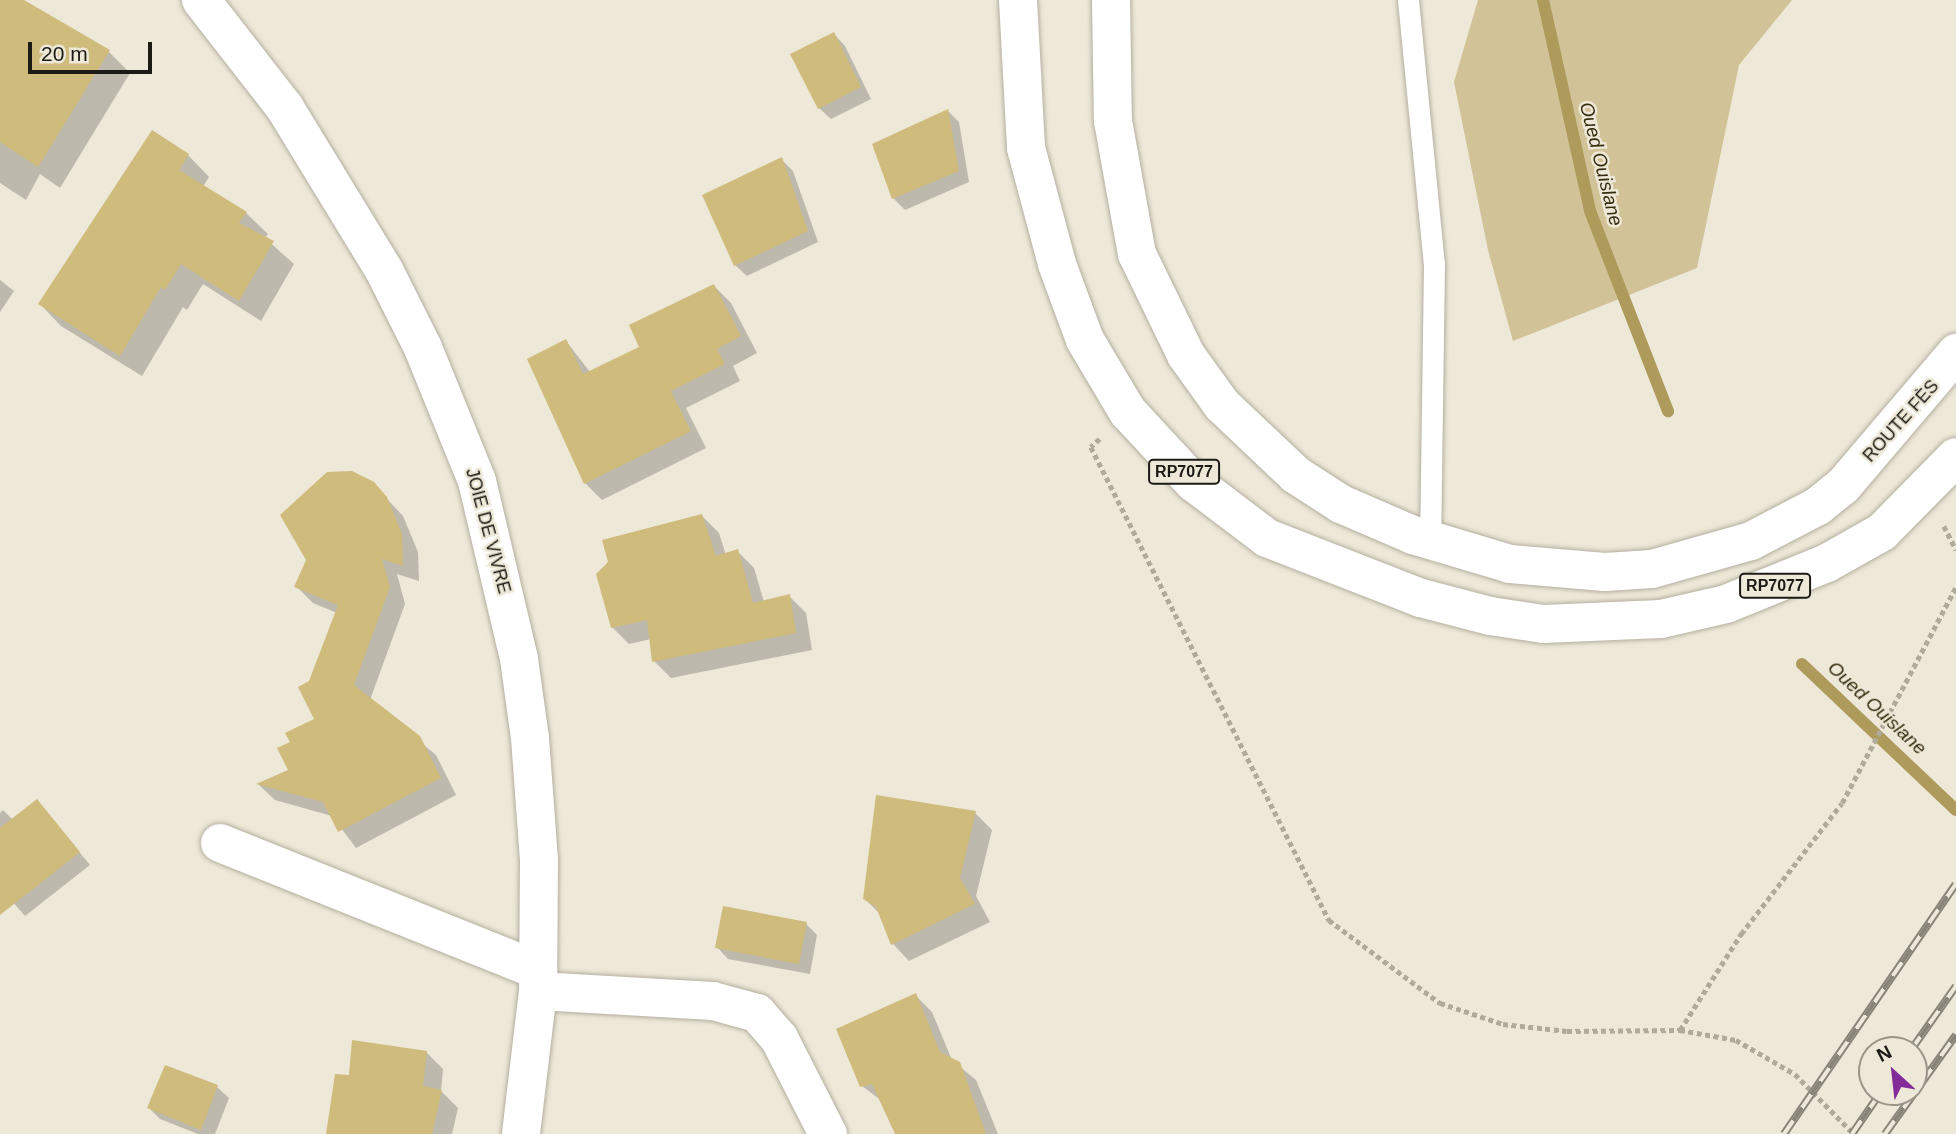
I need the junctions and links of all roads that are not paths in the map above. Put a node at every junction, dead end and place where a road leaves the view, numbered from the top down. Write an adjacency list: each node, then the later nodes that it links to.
1 (201, 0): 9 (main road, JOIE DE VIVRE)
2 (1018, 0): 6 (main road, RP7077)
3 (1111, 0): 7 (main road, ROUTE FÈS)
4 (1408, 0): 7 (lane)
5 (1956, 354): 7 (main road, ROUTE FÈS)
6 (1956, 457)
7 (1430, 542)
8 (220, 843): 9 (main road)
9 (538, 981): 10 (main road, JOIE DE VIVRE); 11 (main road)
10 (521, 1134)
11 (828, 1134)

